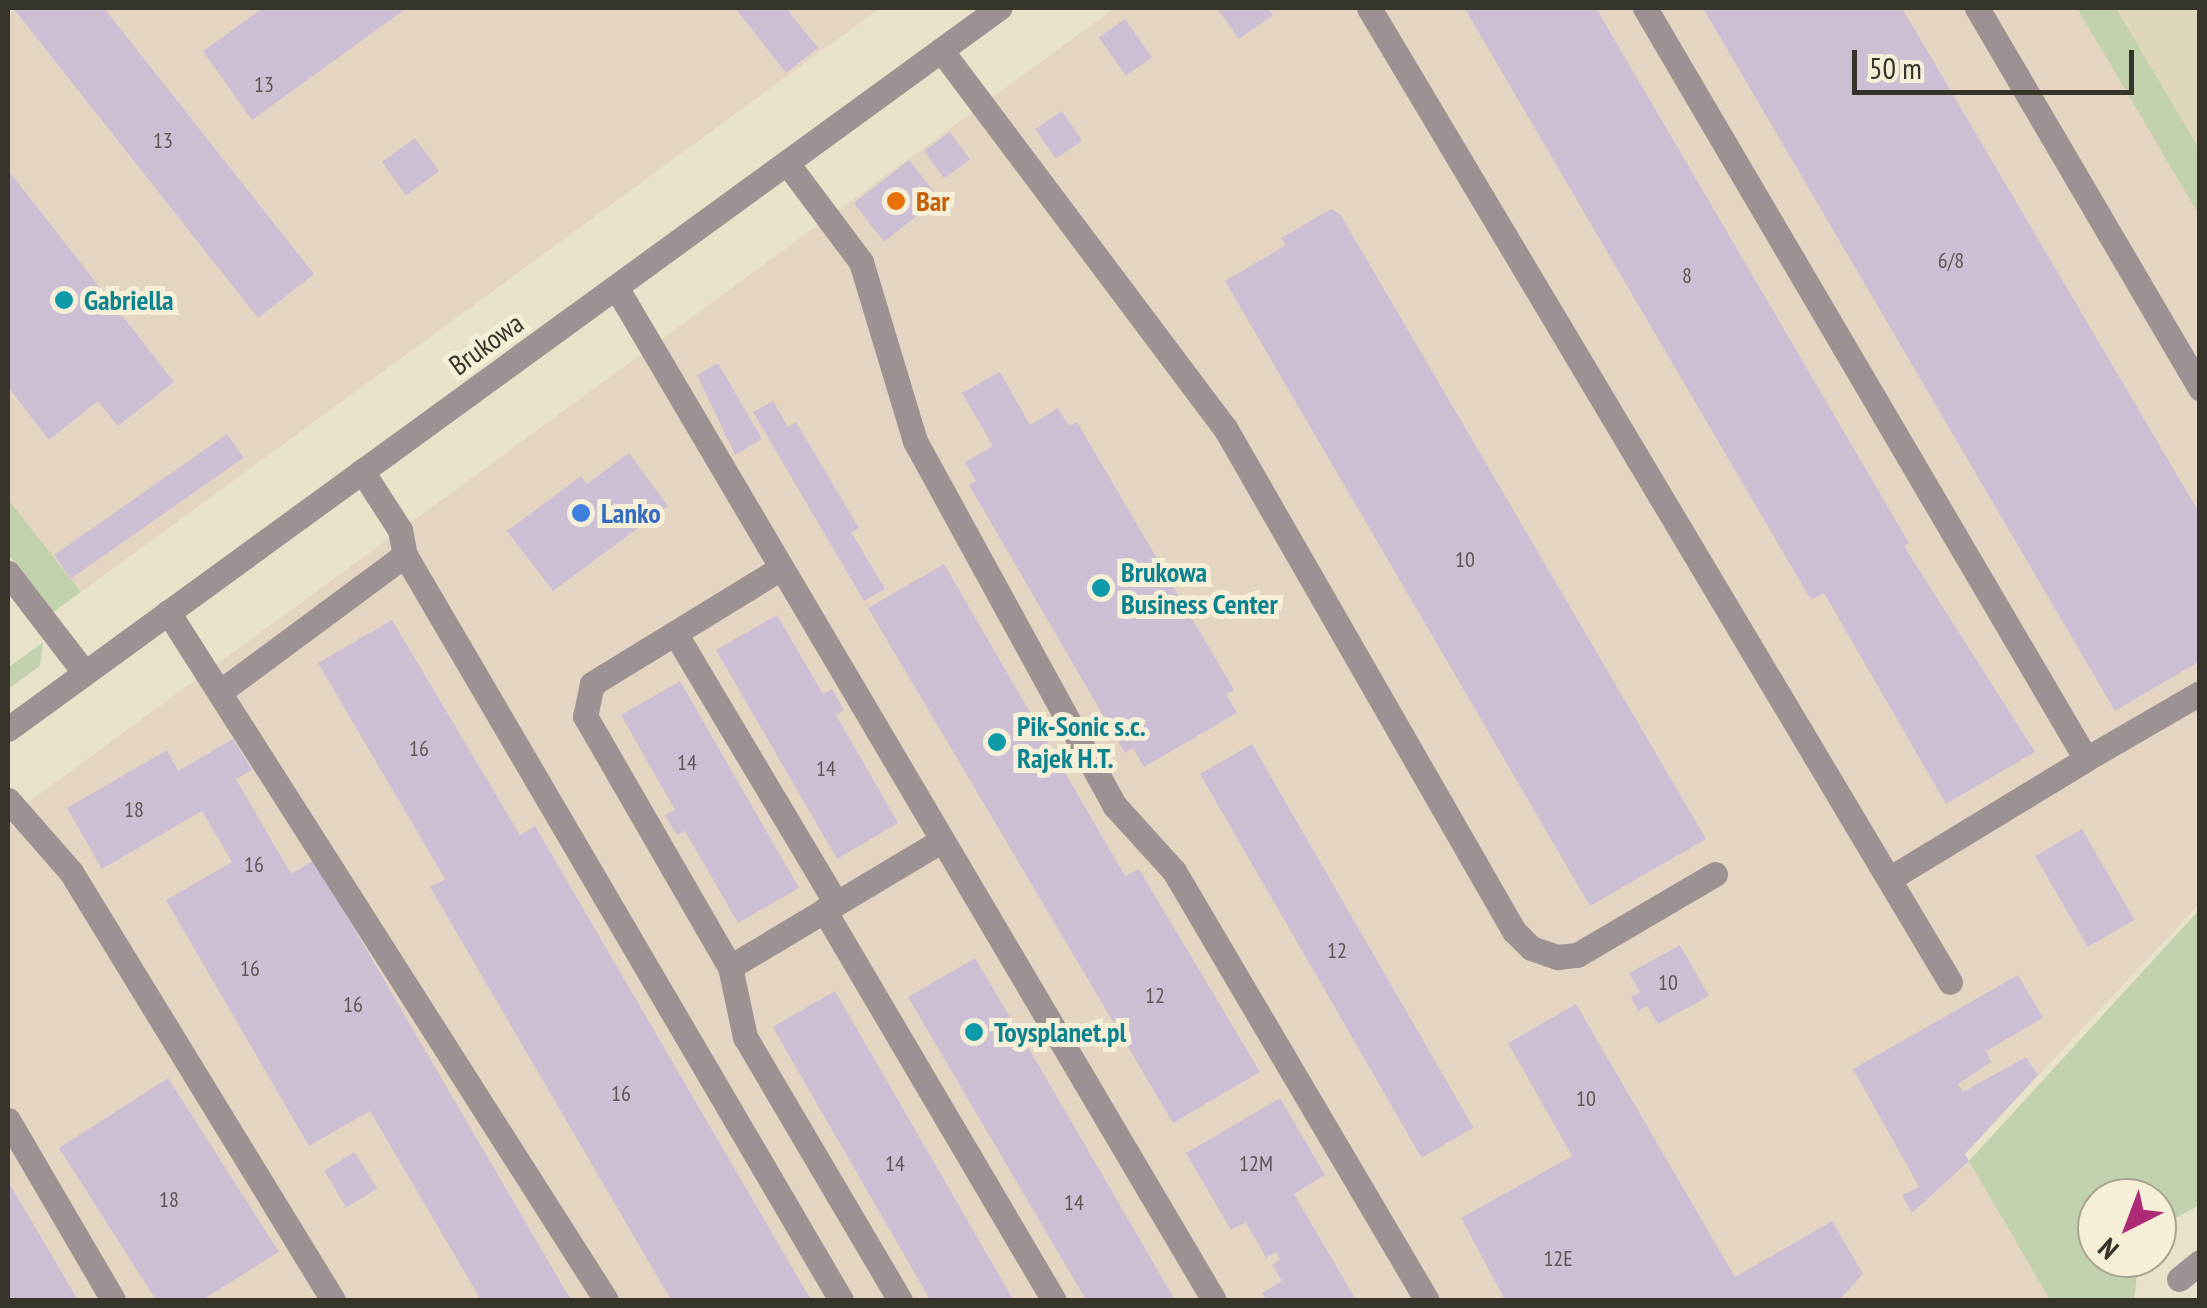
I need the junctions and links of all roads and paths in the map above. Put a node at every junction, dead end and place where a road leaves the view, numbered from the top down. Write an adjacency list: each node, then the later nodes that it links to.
1 (999, 8): 5 (street, Brukowa)
2 (1645, 8): 19 (street)
3 (1978, 8): 8 (street)
4 (1375, 9): 23 (street)
5 (941, 50): 6 (street, Brukowa); 22 (street)
6 (787, 162): 7 (street, Brukowa); 37 (street)
7 (616, 287): 9 (street, Brukowa); 11 (street)
8 (2200, 388)
9 (362, 471): 10 (street); 13 (street, Brukowa)
10 (404, 555): 16 (street); 33 (street)
11 (782, 568): 14 (street); 21 (street)
12 (8, 573): 15 (street)
13 (168, 612): 15 (street, Brukowa); 16 (street)
14 (675, 633): 24 (street); 25 (street)
15 (84, 672): 18 (street, Brukowa)
16 (221, 690): 32 (street)
17 (2200, 693): 19 (street)
18 (8, 728)
19 (2086, 759): 23 (street)
20 (8, 800): 31 (street)
21 (942, 840): 24 (street); 36 (street)
22 (1715, 874)
23 (1889, 879): 26 (street)
24 (830, 907): 25 (street); 35 (street)
25 (730, 967): 34 (street)
26 (1950, 982)
27 (8, 1120): 30 (street)
28 (2200, 1262): 29 (street)
29 (2180, 1280)
30 (113, 1300)
31 (333, 1300)
32 (606, 1300)
33 (841, 1300)
34 (900, 1300)
35 (1054, 1300)
36 (1214, 1300)
37 (1427, 1300)

